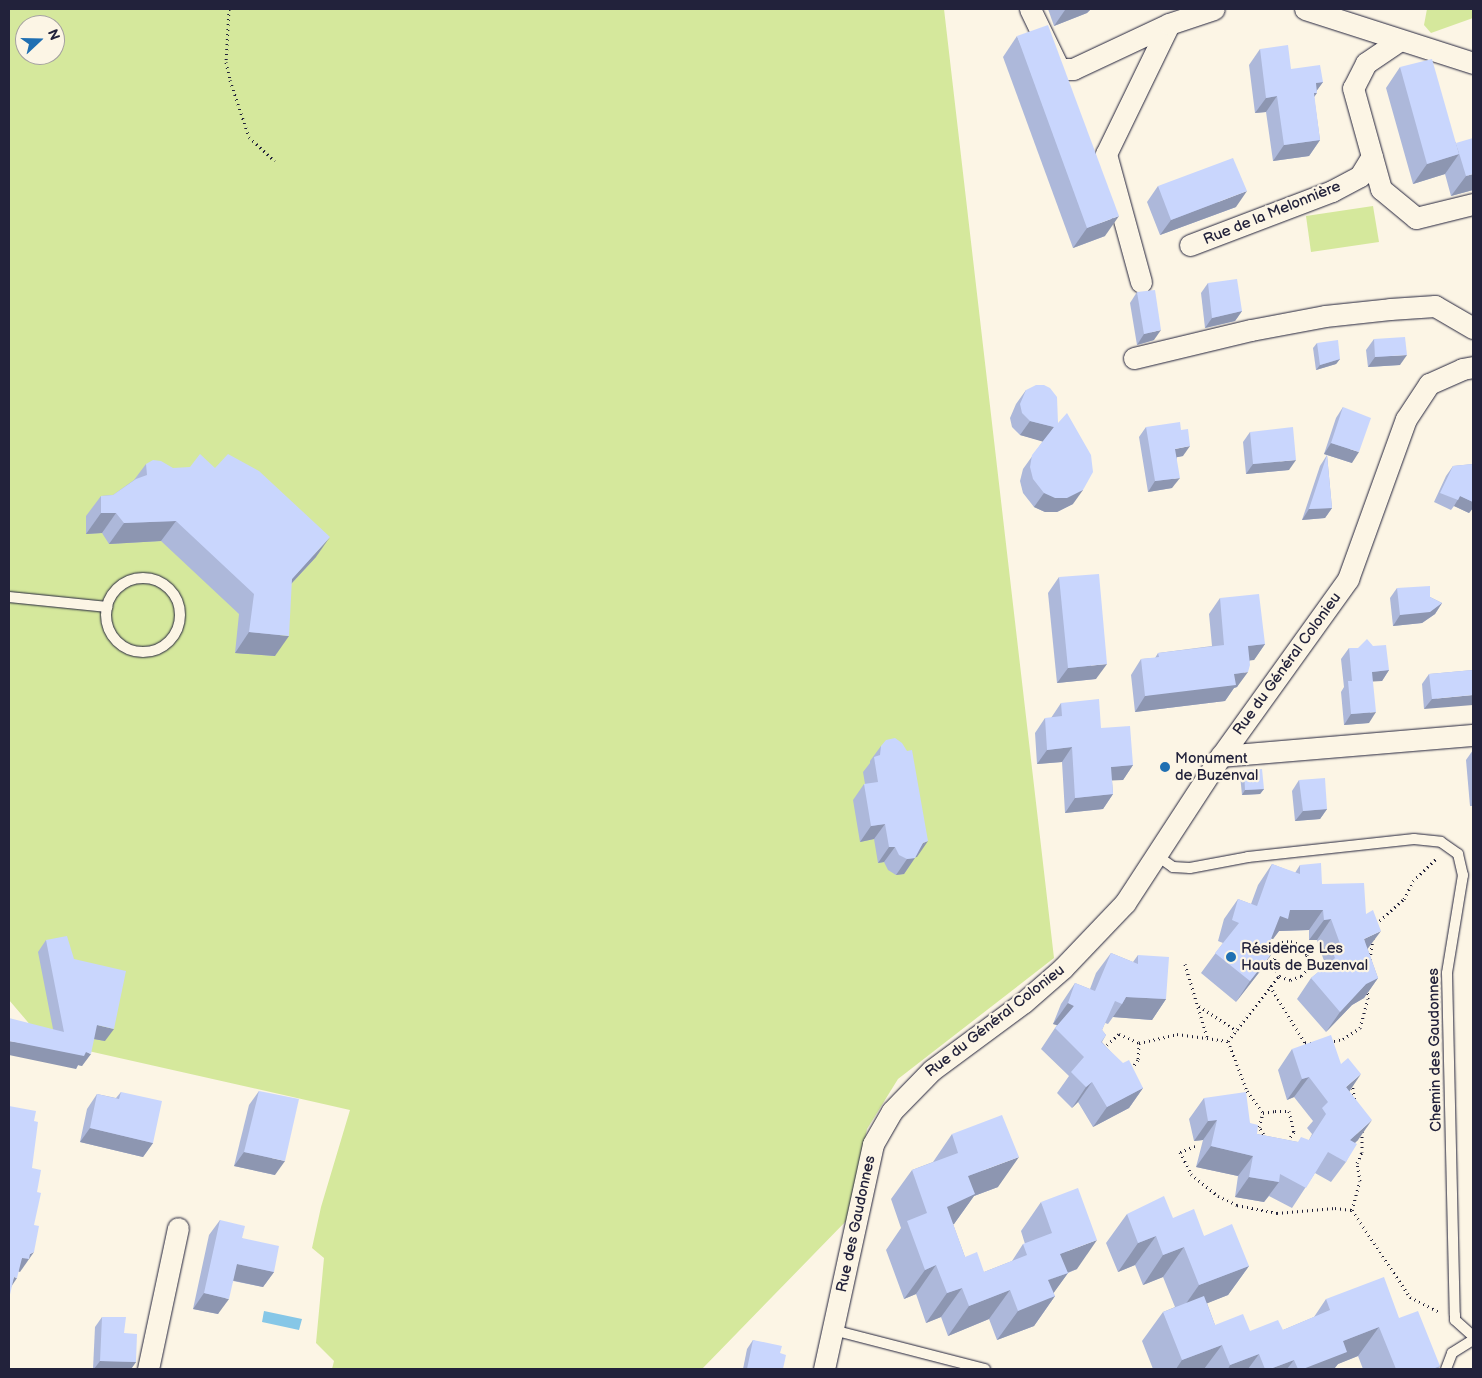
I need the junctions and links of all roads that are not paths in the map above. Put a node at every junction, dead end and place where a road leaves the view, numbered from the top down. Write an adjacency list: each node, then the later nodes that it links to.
1 (1030, 9): 4 (street)
2 (1214, 9): 4 (street)
3 (1305, 9): 5 (street)
4 (1169, 24): 10 (street)
5 (1400, 40): 6 (street); 7 (street)
6 (1473, 63)
7 (1372, 156): 8 (street); 9 (street, Rue de la Melonnière)
8 (1473, 204)
9 (1190, 245)
10 (1141, 282)
11 (1473, 328): 12 (street)
12 (1134, 358)
13 (1473, 367): 17 (street, Rue du Général Colonieu)
14 (9, 597): 15 (lane)
15 (107, 607): 15 (lane)
16 (1473, 736): 17 (street)
17 (1220, 756): 18 (street, Rue du Général Colonieu)
18 (1156, 856): 19 (street, Rue du Général Colonieu); 22 (lane, Chemin des Gaudonnes)
19 (911, 1090): 21 (street, Rue des Gaudonnes)
20 (178, 1228): 25 (street)
21 (833, 1330): 26 (street, Rue des Gaudonnes); 27 (lane)
22 (1473, 1336)
23 (1473, 1340): 24 (lane)
24 (1447, 1366)
25 (148, 1369)
26 (824, 1369)
27 (985, 1369)

